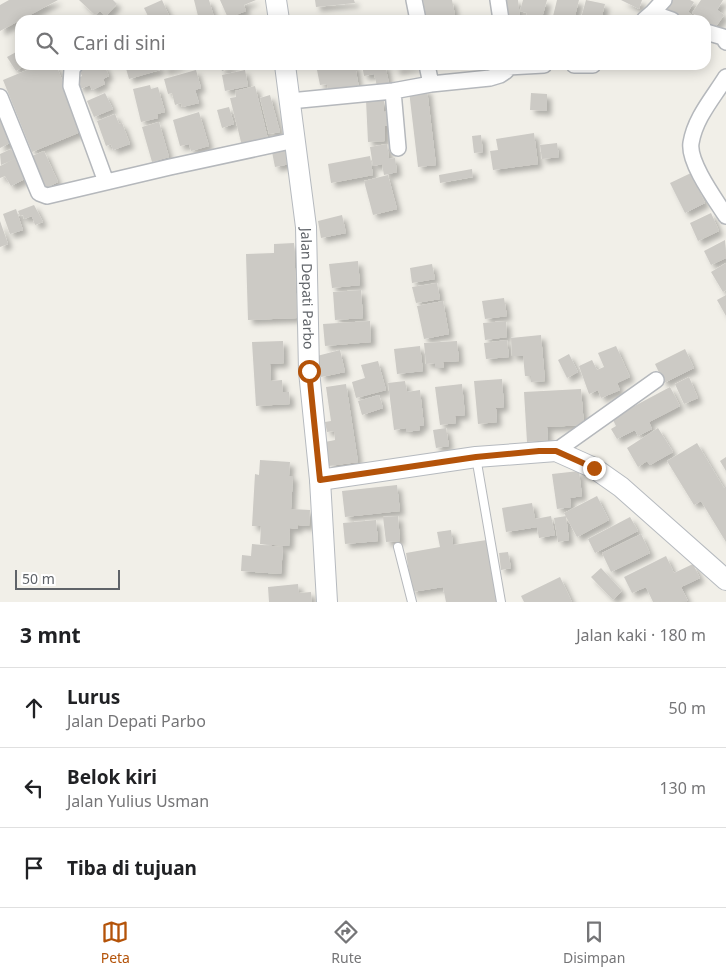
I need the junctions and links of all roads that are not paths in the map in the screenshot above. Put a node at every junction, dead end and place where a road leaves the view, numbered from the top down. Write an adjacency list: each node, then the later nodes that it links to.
1 (276, 0): 5 (street)
2 (414, 0): 6 (street)
3 (498, 0): 7 (street)
4 (664, 0): 8 (street)
5 (278, 15)
6 (417, 15)
7 (500, 15)
8 (650, 15)
9 (711, 33): 10 (street)
10 (726, 42)
11 (72, 70): 22 (street)
12 (286, 70): 19 (street, Jalan Depati Parbo)
13 (428, 70): 16 (street)
14 (504, 70): 16 (street)
15 (726, 78): 23 (street)
16 (431, 84): 17 (street)
17 (393, 91): 19 (street); 21 (street)
18 (0, 97): 22 (street)
19 (290, 101): 20 (street, Jalan Depati Parbo)
20 (295, 140): 22 (street); 27 (street, Jalan Depati Parbo)
21 (398, 148)
22 (106, 182)
23 (726, 216)
24 (656, 380): 25 (street)
25 (556, 451): 26 (street); 29 (street)
26 (476, 457): 27 (street); 32 (lane)
27 (320, 480): 30 (street, Jalan Depati Parbo)
28 (398, 547): 31 (lane)
29 (726, 580)
30 (327, 602)
31 (412, 602)
32 (501, 602)

